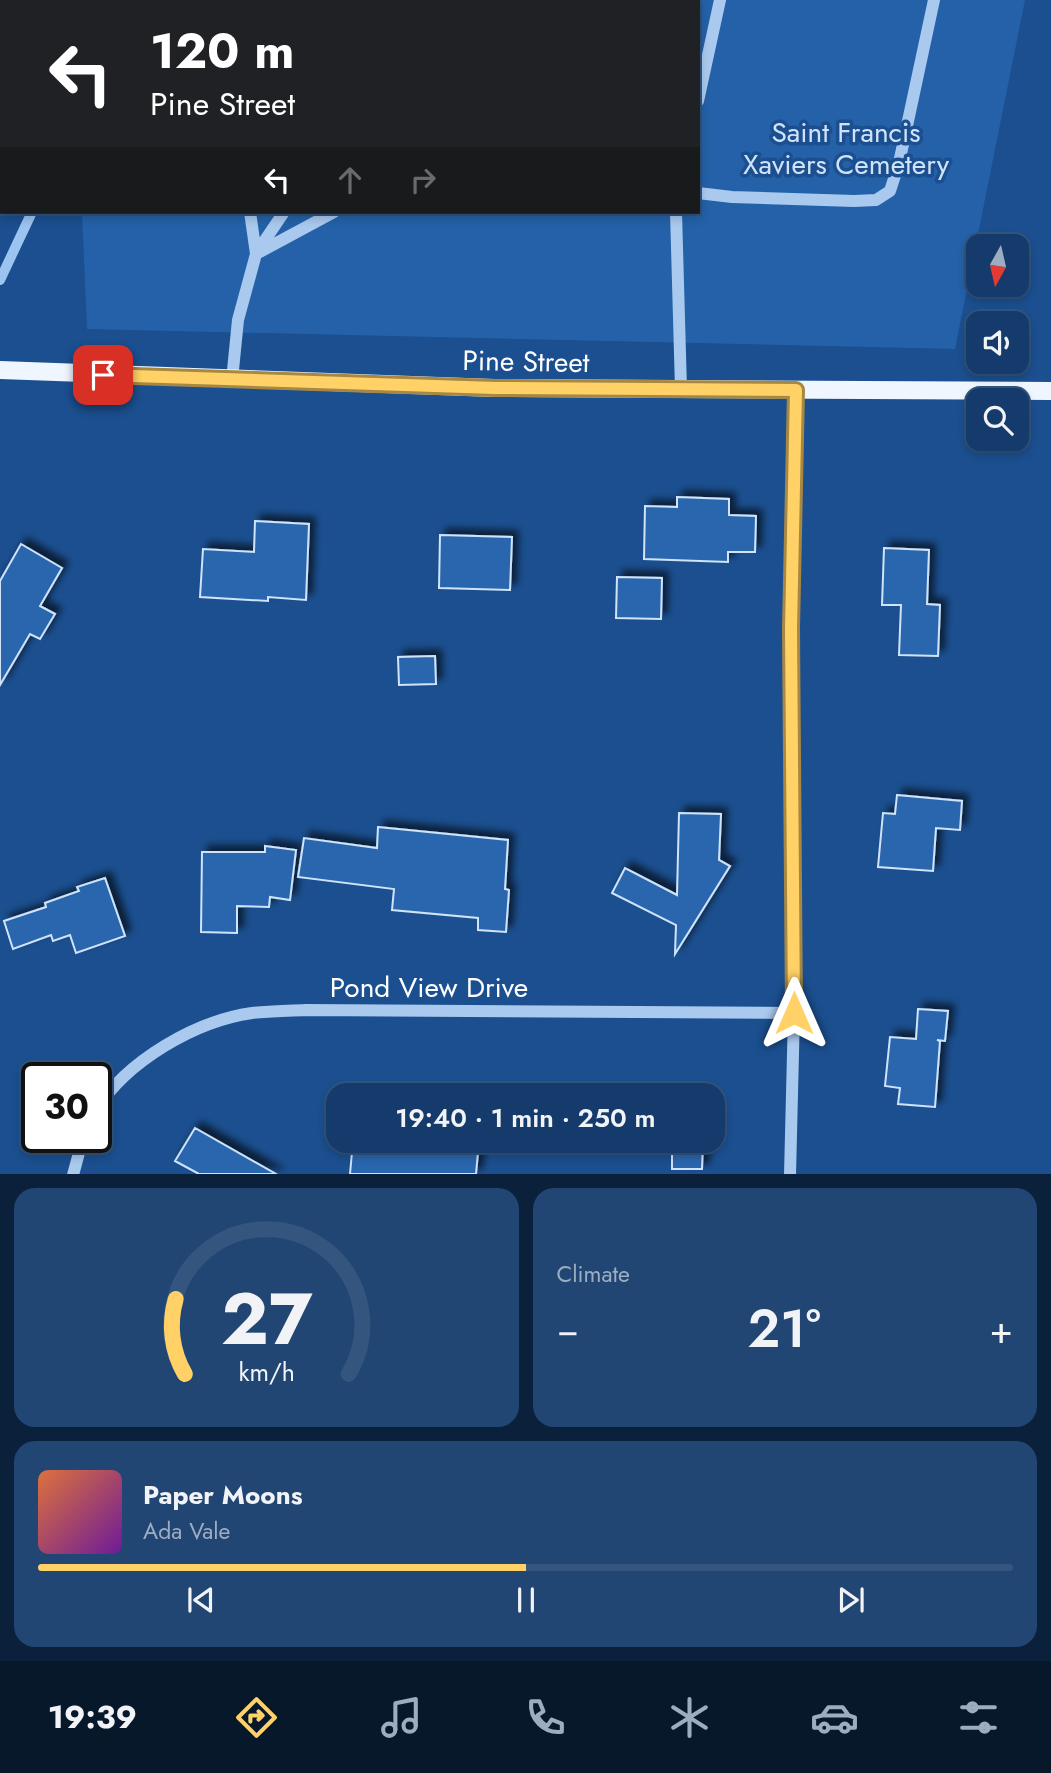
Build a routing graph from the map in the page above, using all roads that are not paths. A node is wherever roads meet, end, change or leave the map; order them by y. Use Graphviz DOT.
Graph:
graph roads {
  1 [pos="720,0"];
  2 [pos="934,0"];
  3 [pos="700,92"];
  4 [pos="700,193"];
  5 [pos="250,214"];
  6 [pos="283,214"];
  7 [pos="330,214"];
  8 [pos="676,214"];
  9 [pos="256,254"];
  10 [pos="0,370"];
  11 [pos="232,380"];
  12 [pos="681,389"];
  13 [pos="796,390"];
  14 [pos="1051,390"];
  15 [pos="794,1013"];
  16 [pos="112,1086"];
  17 [pos="79,1153"];
  18 [pos="73,1174"];
  19 [pos="790,1174"];
  1 -- 3 [label="street"];
  2 -- 4 [label="street"];
  5 -- 9 [label="street"];
  6 -- 9 [label="street"];
  7 -- 9 [label="street"];
  8 -- 12 [label="street"];
  9 -- 11 [label="street"];
  10 -- 11 [label="main road, Pine Street"];
  11 -- 12 [label="main road, Pine Street"];
  12 -- 13 [label="main road, Pine Street"];
  13 -- 14 [label="main road, Pine Street"];
  13 -- 15 [label="street"];
  15 -- 16 [label="street, Pond View Drive"];
  15 -- 19 [label="street"];
  17 -- 18 [label="street"];
}
